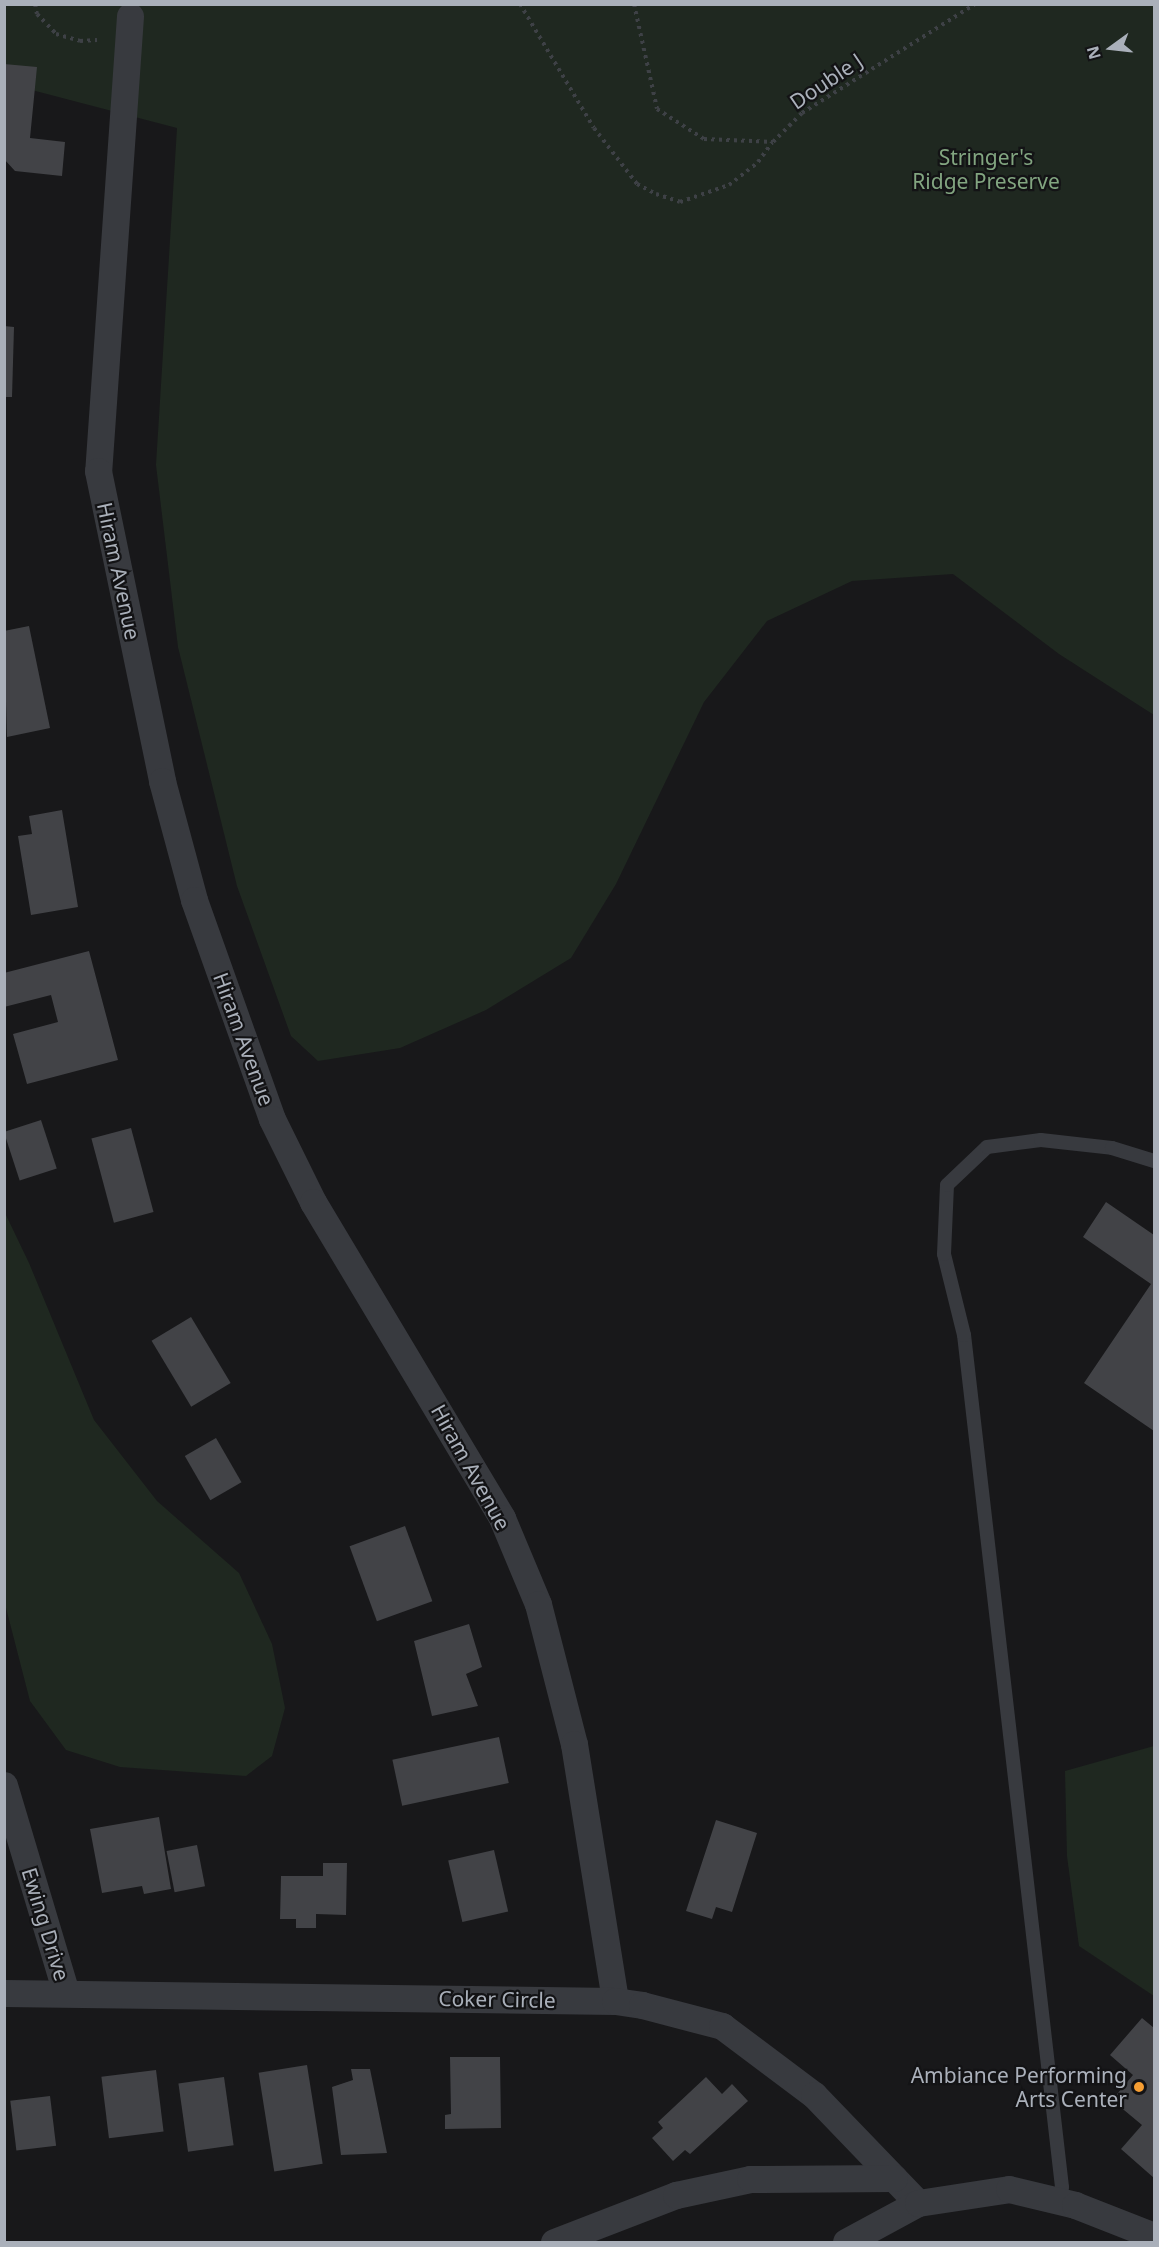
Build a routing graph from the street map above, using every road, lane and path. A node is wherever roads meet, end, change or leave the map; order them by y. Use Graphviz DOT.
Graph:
graph roads {
  1 [pos="35,4"];
  2 [pos="520,4"];
  3 [pos="634,4"];
  4 [pos="975,4"];
  5 [pos="130,16"];
  6 [pos="773,142"];
  7 [pos="1155,1161"];
  8 [pos="4,1785"];
  9 [pos="4,1994"];
  10 [pos="66,1994"];
  11 [pos="615,2001"];
  12 [pos="894,2178"];
  13 [pos="1059,2201"];
  14 [pos="918,2203"];
  15 [pos="1155,2236"];
  16 [pos="554,2242"];
  17 [pos="846,2242"];
  1 -- 5 [label="path"];
  2 -- 6 [label="path, Double J"];
  3 -- 6 [label="path"];
  4 -- 6 [label="path, Double J"];
  5 -- 11 [label="street, Hiram Avenue"];
  7 -- 13 [label="lane"];
  8 -- 10 [label="street, Ewing Drive"];
  9 -- 10 [label="street, Coker Circle"];
  10 -- 11 [label="street, Coker Circle"];
  11 -- 12 [label="street, Coker Circle"];
  12 -- 14 [label="street, Coker Circle"];
  12 -- 16 [label="street"];
  13 -- 14 [label="street"];
  13 -- 15 [label="street"];
  14 -- 17 [label="street"];
}
